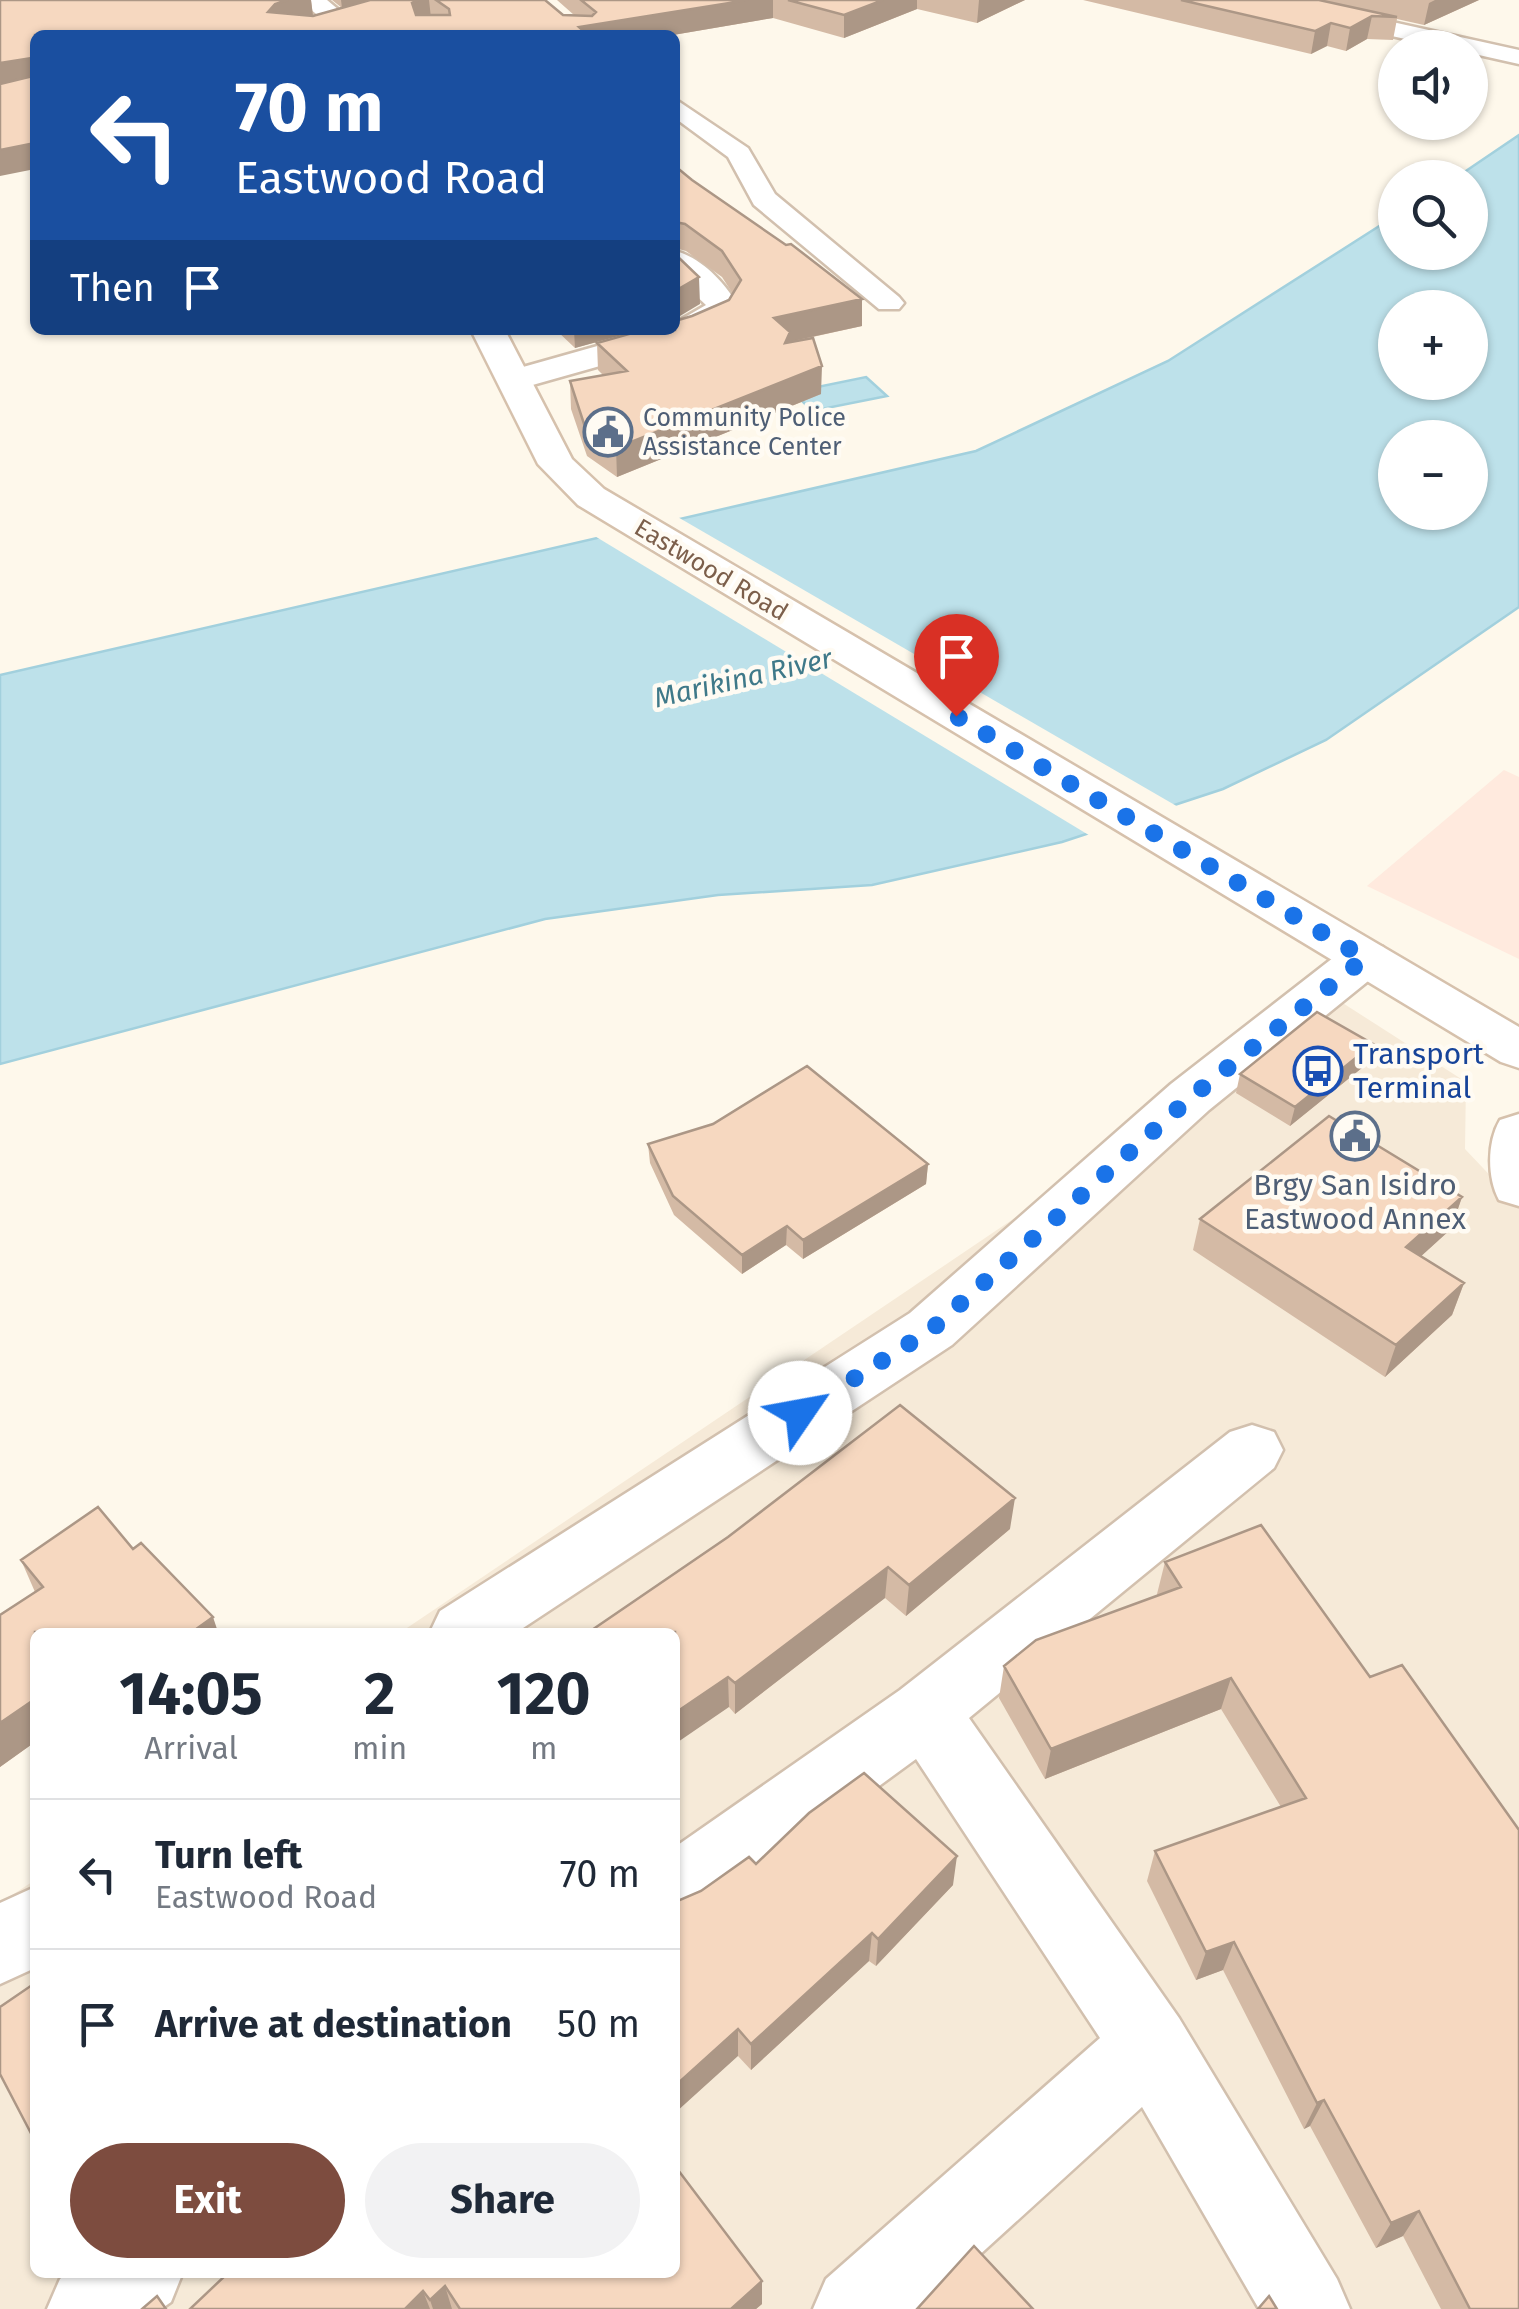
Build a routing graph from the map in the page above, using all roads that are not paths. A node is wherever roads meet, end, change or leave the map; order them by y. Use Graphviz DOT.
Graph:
graph roads {
  1 [pos="311,0"];
  2 [pos="1263,0"];
  3 [pos="305,30"];
  4 [pos="1519,57"];
  5 [pos="680,110"];
  6 [pos="680,264"];
  7 [pos="889,303"];
  8 [pos="680,334"];
  9 [pos="491,335"];
  10 [pos="676,335"];
  11 [pos="517,379"];
  12 [pos="1365,958"];
  13 [pos="1519,1050"];
  14 [pos="1519,1133"];
  15 [pos="1519,1186"];
  16 [pos="1252,1450"];
  17 [pos="470,1628"];
  18 [pos="925,1712"];
  19 [pos="680,1887"];
  20 [pos="30,1927"];
  21 [pos="0,1948"];
  22 [pos="1151,2046"];
  23 [pos="133,2278"];
  24 [pos="90,2309"];
  25 [pos="856,2309"];
  26 [pos="1307,2309"];
  1 -- 3 [label="street"];
  2 -- 4 [label="lane"];
  5 -- 7 [label="lane"];
  6 -- 8 [label="street"];
  9 -- 11 [label="street, Eastwood Road"];
  10 -- 11 [label="street"];
  11 -- 12 [label="street, Eastwood Road"];
  12 -- 13 [label="street, Eastwood Road"];
  12 -- 17 [label="street"];
  14 -- 15 [label="street"];
  16 -- 18 [label="street"];
  18 -- 19 [label="street"];
  18 -- 22 [label="street"];
  20 -- 21 [label="street"];
  22 -- 25 [label="street"];
  22 -- 26 [label="street"];
  23 -- 24 [label="street"];
}
